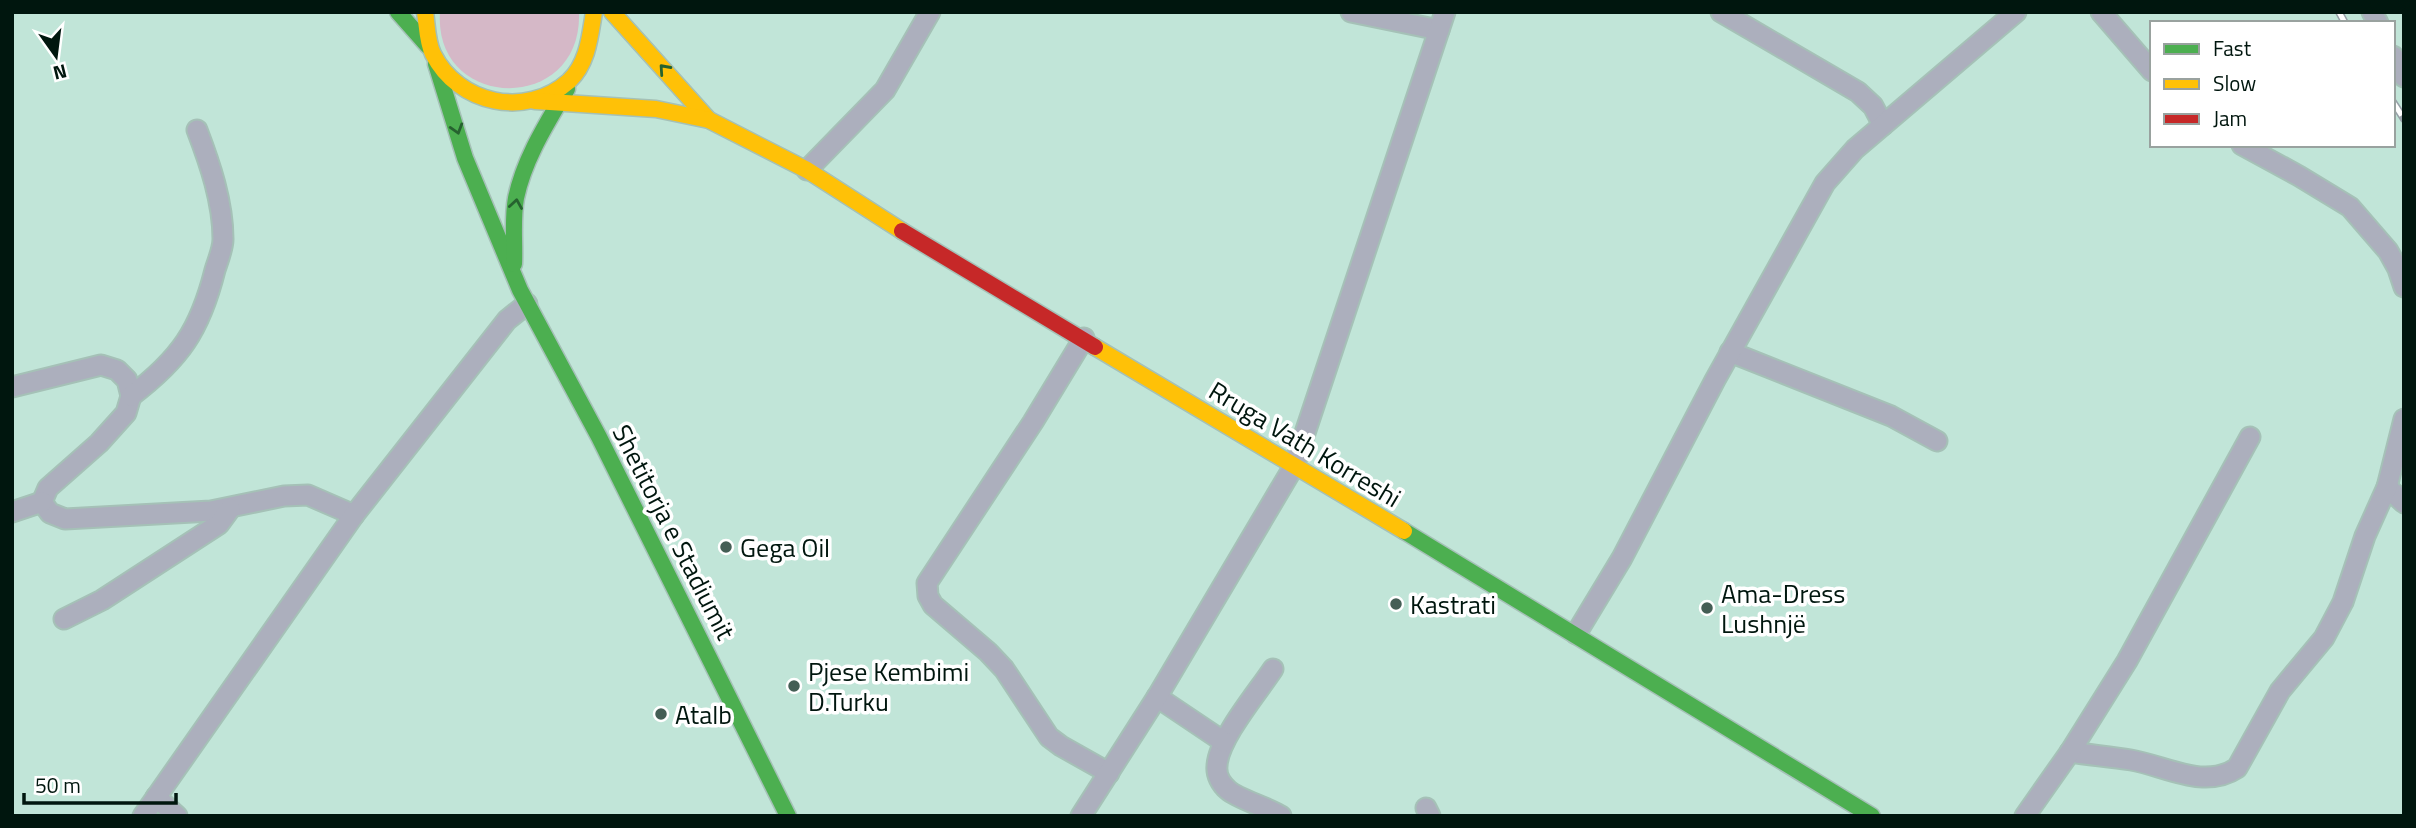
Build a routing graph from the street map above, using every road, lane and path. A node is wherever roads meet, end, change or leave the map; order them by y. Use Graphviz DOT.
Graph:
graph roads {
  1 [pos="398,12"];
  2 [pos="425,12"];
  3 [pos="594,12"];
  4 [pos="612,12"];
  5 [pos="930,12"];
  6 [pos="1351,12"];
  7 [pos="1721,12"];
  8 [pos="2016,12"];
  9 [pos="2101,12"];
  10 [pos="1442,21"];
  11 [pos="428,46"];
  12 [pos="436,64"];
  13 [pos="2150,69"];
  14 [pos="575,74"];
  15 [pos="535,101"];
  16 [pos="559,102"];
  17 [pos="617,106"];
  18 [pos="709,120"];
  19 [pos="1883,125"];
  20 [pos="197,130"];
  21 [pos="2246,147"];
  22 [pos="528,163"];
  23 [pos="807,170"];
  24 [pos="514,272"];
  25 [pos="2402,274"];
  26 [pos="527,304"];
  27 [pos="1084,338"];
  28 [pos="1730,352"];
  29 [pos="12,387"];
  30 [pos="131,396"];
  31 [pos="2404,419"];
  32 [pos="2250,437"];
  33 [pos="1937,441"];
  34 [pos="1294,466"];
  35 [pos="2386,487"];
  36 [pos="42,502"];
  37 [pos="2404,503"];
  38 [pos="230,509"];
  39 [pos="12,512"];
  40 [pos="354,515"];
  41 [pos="64,619"];
  42 [pos="1576,634"];
  43 [pos="1273,669"];
  44 [pos="1157,697"];
  45 [pos="1224,741"];
  46 [pos="2070,752"];
  47 [pos="1109,773"];
  48 [pos="156,797"];
  49 [pos="143,816"];
  50 [pos="177,816"];
  51 [pos="788,816"];
  52 [pos="1082,816"];
  53 [pos="1281,816"];
  54 [pos="1872,816"];
  55 [pos="2025,816"];
  1 -- 11 [label="main road"];
  2 -- 11 [label="main road"];
  3 -- 14 [label="main road, Shetitorja e Stadiumit"];
  18 -- 4 [label="main road, Rruga Vath Korreshi, one-way"];
  5 -- 23 [label="street"];
  6 -- 10 [label="street"];
  7 -- 19 [label="street"];
  8 -- 19 [label="street"];
  9 -- 13 [label="street"];
  10 -- 34 [label="street"];
  11 -- 12 [label="main road, Shetitorja e Stadiumit"];
  12 -- 15 [label="main road, Rruga Vath Korreshi"];
  12 -- 24 [label="main road, Shetitorja e Stadiumit, one-way"];
  14 -- 15 [label="main road"];
  14 -- 16 [label="main road, Shetitorja e Stadiumit"];
  15 -- 16 [label="main road, Rruga Vath Korreshi"];
  16 -- 17 [label="main road, Rruga Vath Korreshi"];
  16 -- 22 [label="main road, Shetitorja e Stadiumit"];
  17 -- 18 [label="main road, Rruga Vath Korreshi"];
  17 -- 22 [label="main road"];
  18 -- 23 [label="main road, Rruga Vath Korreshi"];
  19 -- 28 [label="street"];
  20 -- 30 [label="street"];
  21 -- 25 [label="street"];
  24 -- 22 [label="main road, Shetitorja e Stadiumit, one-way"];
  23 -- 27 [label="main road, Rruga Vath Korreshi"];
  24 -- 26 [label="main road, Shetitorja e Stadiumit"];
  26 -- 40 [label="street"];
  26 -- 51 [label="main road, Shetitorja e Stadiumit"];
  27 -- 34 [label="main road, Rruga Vath Korreshi"];
  27 -- 47 [label="street"];
  28 -- 33 [label="street"];
  28 -- 42 [label="street"];
  29 -- 30 [label="street"];
  30 -- 36 [label="street"];
  31 -- 35 [label="street"];
  32 -- 46 [label="street"];
  34 -- 42 [label="main road, Rruga Vath Korreshi"];
  34 -- 44 [label="street"];
  35 -- 37 [label="street"];
  35 -- 46 [label="street"];
  36 -- 38 [label="street"];
  36 -- 39 [label="street"];
  38 -- 40 [label="street"];
  38 -- 41 [label="street"];
  40 -- 48 [label="street"];
  42 -- 54 [label="main road, Rruga Vath Korreshi"];
  43 -- 45 [label="street"];
  44 -- 45 [label="street"];
  44 -- 47 [label="street"];
  45 -- 53 [label="street"];
  46 -- 55 [label="street"];
  47 -- 52 [label="street"];
  48 -- 49 [label="street"];
  48 -- 50 [label="street"];
}
